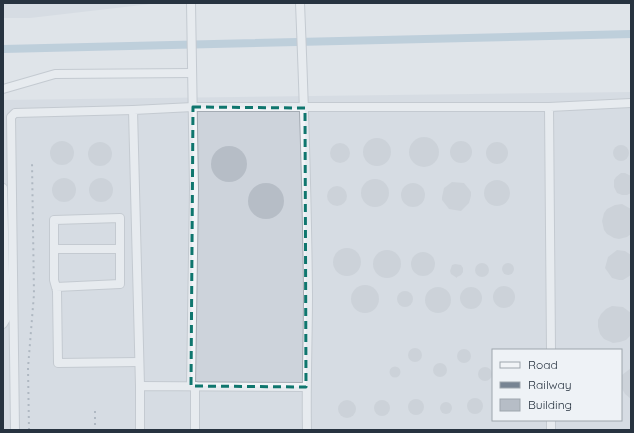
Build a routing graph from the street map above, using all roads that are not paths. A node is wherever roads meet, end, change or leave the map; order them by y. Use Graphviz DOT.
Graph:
graph roads {
  1 [pos="191,3"];
  2 [pos="300,3"];
  3 [pos="192,73"];
  4 [pos="3,89"];
  5 [pos="631,103"];
  6 [pos="193,107"];
  7 [pos="549,107"];
  8 [pos="304,108"];
  9 [pos="134,110"];
  10 [pos="3,188"];
  11 [pos="54,249"];
  12 [pos="120,249"];
  13 [pos="56,287"];
  14 [pos="3,324"];
  15 [pos="551,349"];
  16 [pos="139,362"];
  17 [pos="140,386"];
  18 [pos="193,386"];
  19 [pos="306,387"];
  20 [pos="15,430"];
  21 [pos="140,430"];
  22 [pos="195,430"];
  23 [pos="307,430"];
  1 -- 3 [label="street"];
  2 -- 8 [label="street"];
  3 -- 4 [label="street"];
  3 -- 6 [label="street"];
  5 -- 7 [label="street"];
  6 -- 8 [label="street"];
  6 -- 9 [label="street"];
  6 -- 18 [label="street"];
  7 -- 8 [label="street"];
  7 -- 15 [label="street"];
  8 -- 19 [label="street"];
  9 -- 16 [label="street"];
  9 -- 20 [label="street"];
  10 -- 14 [label="street"];
  11 -- 12 [label="street"];
  11 -- 12 [label="street"];
  11 -- 13 [label="street"];
  12 -- 13 [label="street"];
  13 -- 16 [label="street"];
  16 -- 17 [label="street"];
  17 -- 18 [label="street"];
  17 -- 21 [label="street"];
  18 -- 19 [label="street"];
  18 -- 22 [label="street"];
  19 -- 23 [label="street"];
}
